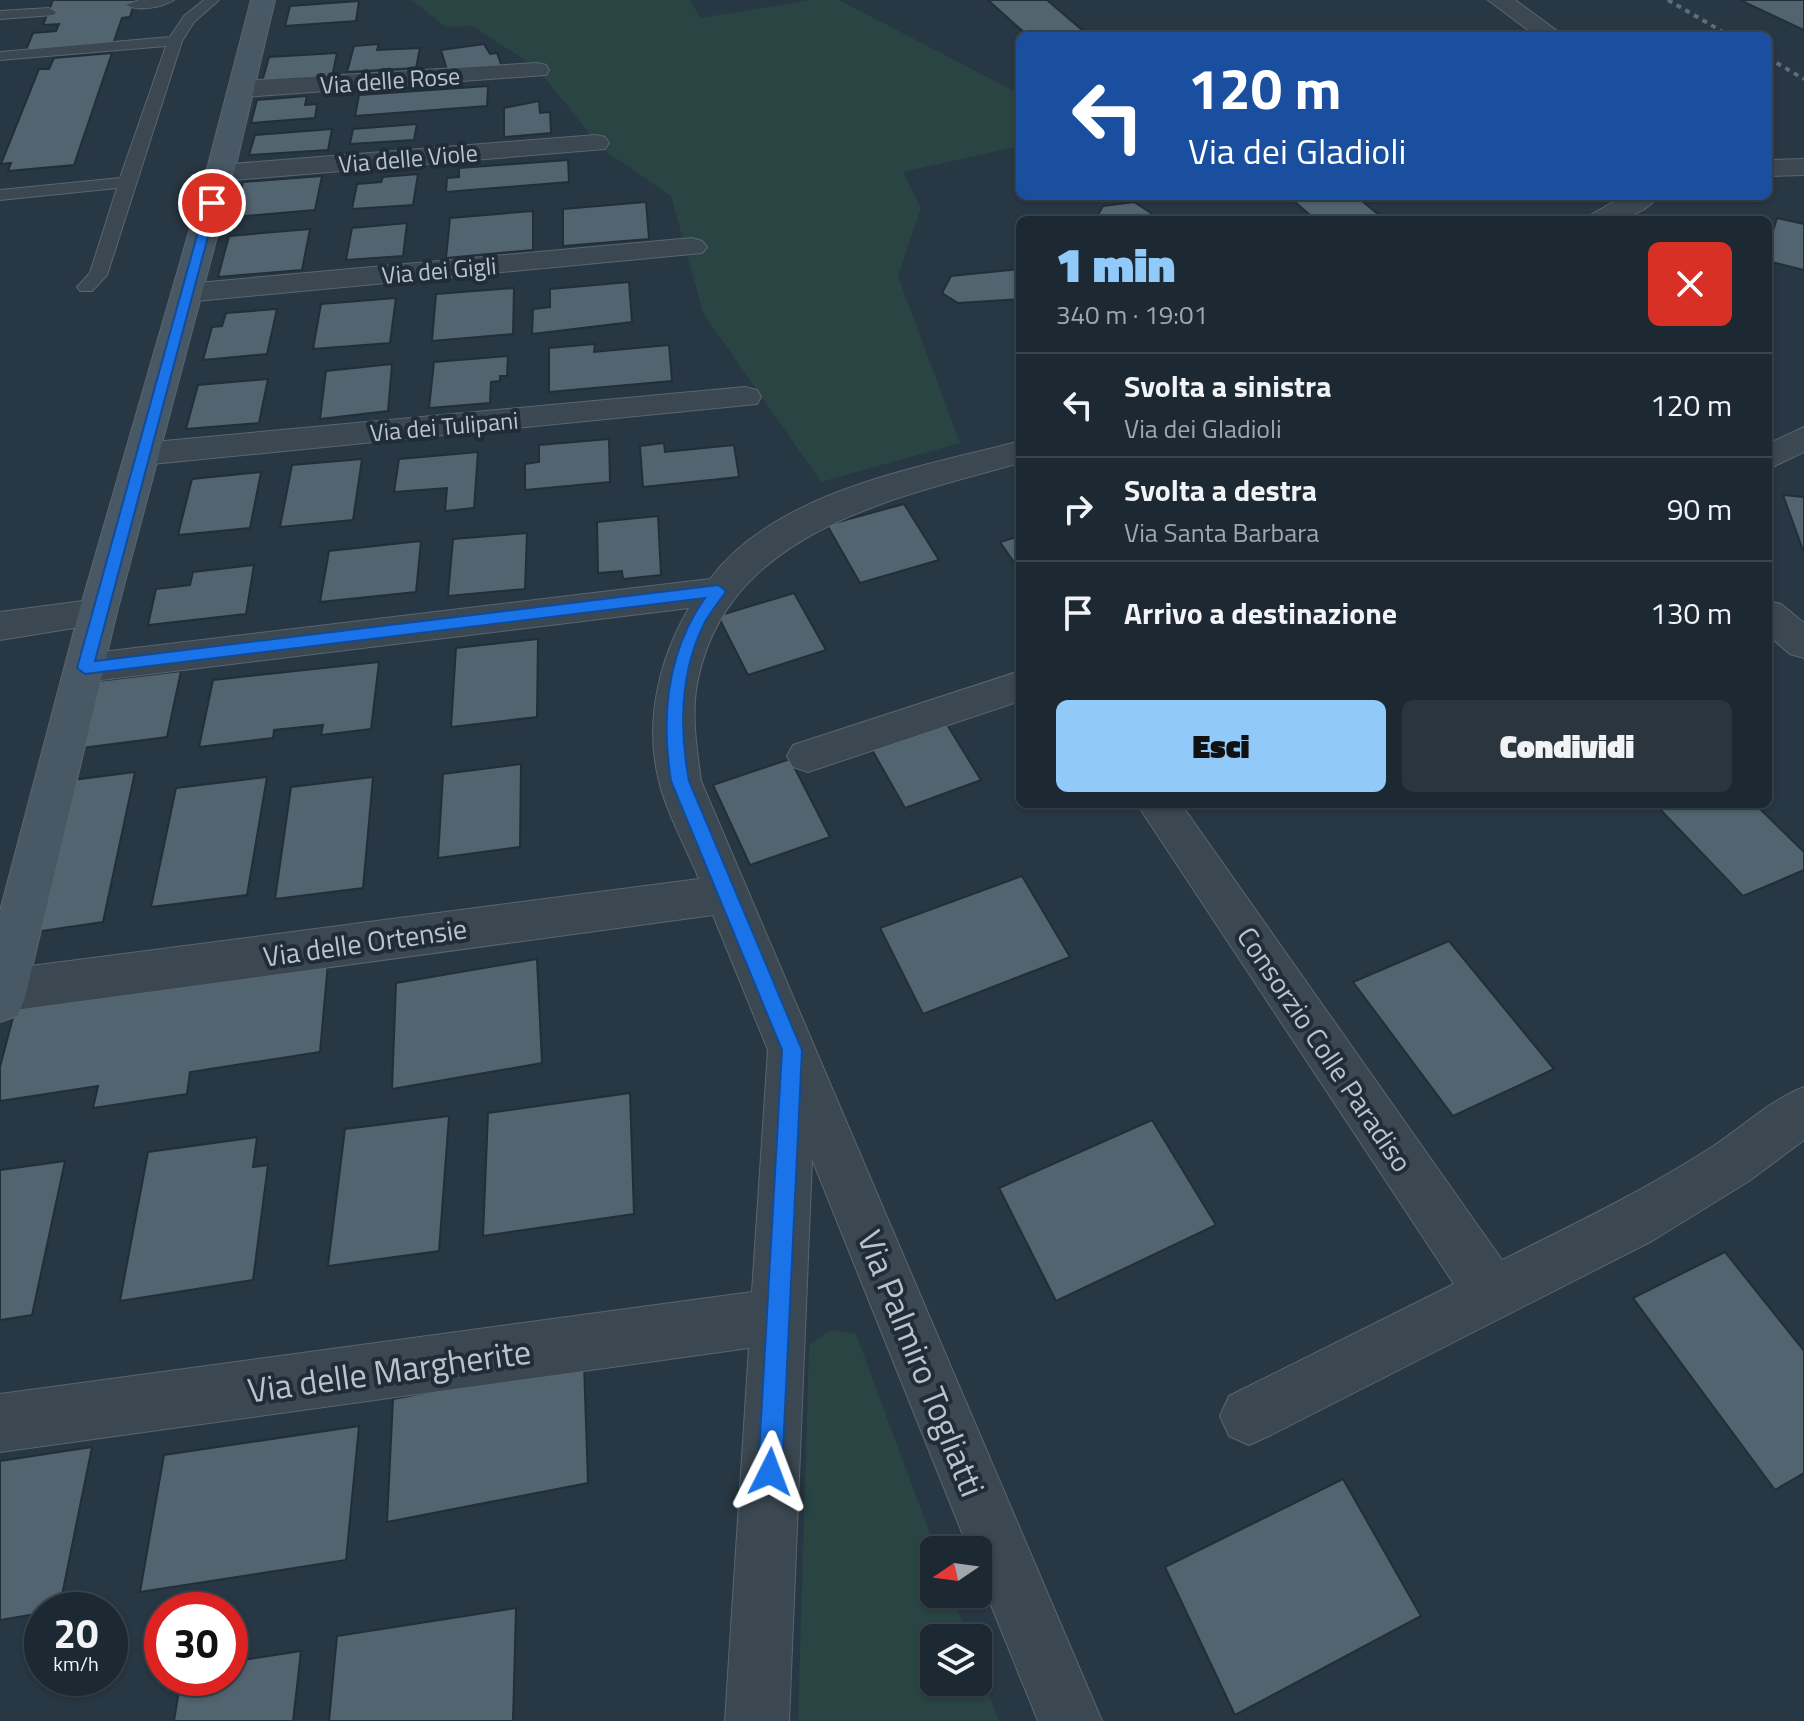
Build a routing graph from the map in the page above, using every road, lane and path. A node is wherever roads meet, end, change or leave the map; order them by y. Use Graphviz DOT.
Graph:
graph roads {
  1 [pos="6,0"];
  2 [pos="167,0"];
  3 [pos="212,0"];
  4 [pos="263,0"];
  5 [pos="1500,0"];
  6 [pos="133,5"];
  7 [pos="49,12"];
  8 [pos="0,14"];
  9 [pos="1546,32"];
  10 [pos="175,41"];
  11 [pos="0,56"];
  12 [pos="537,70"];
  13 [pos="242,89"];
  14 [pos="596,143"];
  15 [pos="1804,167"];
  16 [pos="1772,168"];
  17 [pos="220,173"];
  18 [pos="127,182"];
  19 [pos="0,195"];
  20 [pos="1637,200"];
  21 [pos="1609,216"];
  22 [pos="692,247"];
  23 [pos="86,287"];
  24 [pos="186,293"];
  25 [pos="745,397"];
  26 [pos="1804,438"];
  27 [pos="1016,453"];
  28 [pos="142,454"];
  29 [pos="1772,456"];
  30 [pos="718,591"];
  31 [pos="98,612"];
  32 [pos="1772,617"];
  33 [pos="0,626"];
  34 [pos="1804,644"];
  35 [pos="85,668"];
  36 [pos="1016,687"];
  37 [pos="808,756"];
  38 [pos="1161,808"];
  39 [pos="727,894"];
  40 [pos="1,994"];
  41 [pos="792,1050"];
  42 [pos="1804,1110"];
  43 [pos="1493,1294"];
  44 [pos="778,1316"];
  45 [pos="1249,1416"];
  46 [pos="0,1423"];
  47 [pos="757,1721"];
  48 [pos="1070,1721"];
  1 -- 8 [label="lane"];
  2 -- 6 [label="lane"];
  3 -- 10 [label="lane"];
  4 -- 13 [label="street"];
  5 -- 9 [label="street"];
  7 -- 8 [label="lane"];
  10 -- 11 [label="lane"];
  10 -- 18 [label="lane"];
  12 -- 13 [label="street, Via delle Rose"];
  13 -- 17 [label="street"];
  14 -- 17 [label="street, Via delle Viole"];
  15 -- 16 [label="street"];
  17 -- 24 [label="street"];
  18 -- 19 [label="lane"];
  18 -- 23 [label="lane"];
  20 -- 21 [label="street"];
  22 -- 24 [label="street, Via dei Gigli"];
  24 -- 28 [label="street"];
  25 -- 28 [label="street, Via dei Tulipani"];
  26 -- 29 [label="street"];
  27 -- 30 [label="street, Via Palmiro Togliatti"];
  28 -- 31 [label="street"];
  30 -- 35 [label="street"];
  30 -- 39 [label="street, Via Palmiro Togliatti"];
  31 -- 33 [label="street"];
  31 -- 35 [label="street"];
  32 -- 34 [label="street"];
  35 -- 40 [label="street"];
  36 -- 37 [label="street"];
  38 -- 43 [label="street, Consorzio Colle Paradiso"];
  39 -- 40 [label="street, Via delle Ortensie"];
  39 -- 41 [label="street, Via Palmiro Togliatti"];
  41 -- 44 [label="street"];
  41 -- 48 [label="street, Via Palmiro Togliatti"];
  42 -- 43 [label="street"];
  43 -- 45 [label="street"];
  44 -- 46 [label="street, Via delle Margherite"];
  44 -- 47 [label="street"];
}
